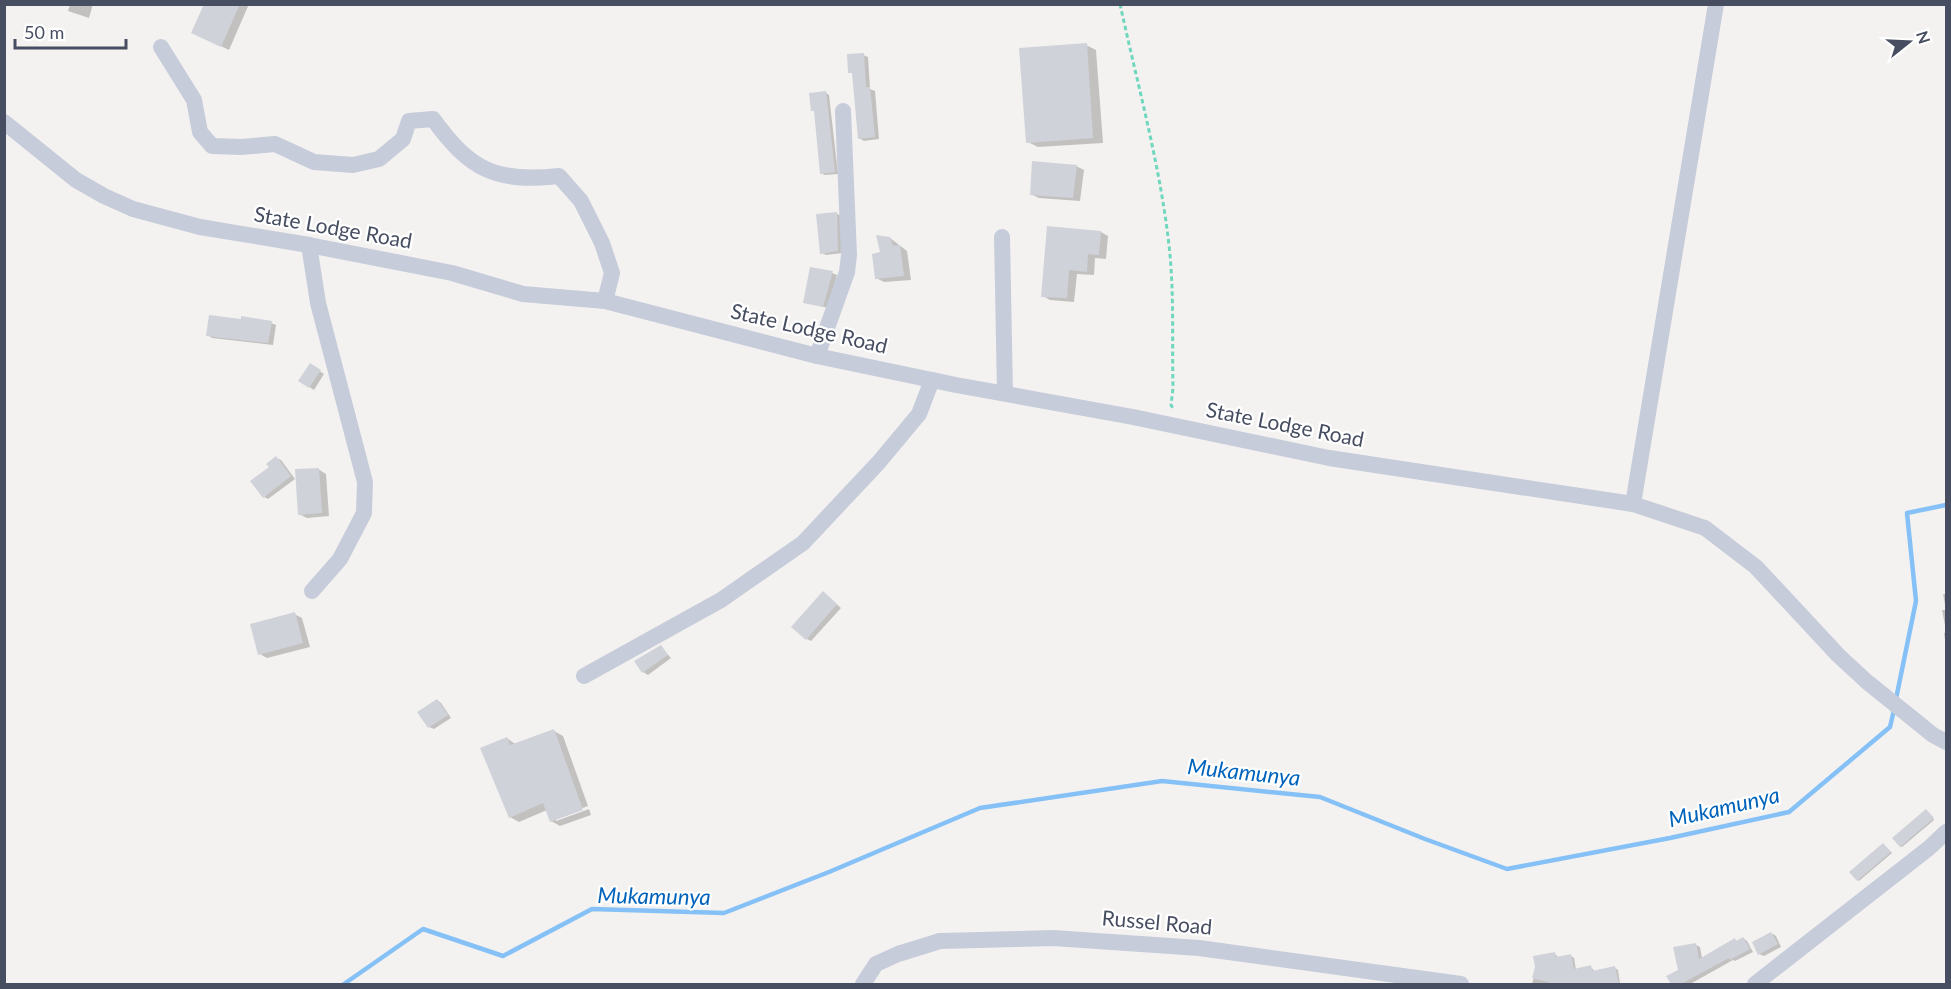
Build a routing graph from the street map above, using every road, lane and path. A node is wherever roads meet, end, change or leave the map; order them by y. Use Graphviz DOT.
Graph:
graph roads {
  1 [pos="1120,4"];
  2 [pos="1716,4"];
  3 [pos="161,46"];
  4 [pos="843,111"];
  5 [pos="4,122"];
  6 [pos="1002,237"];
  7 [pos="309,245"];
  8 [pos="605,301"];
  9 [pos="817,356"];
  10 [pos="932,380"];
  11 [pos="1005,393"];
  12 [pos="1176,412"];
  13 [pos="1633,504"];
  14 [pos="312,591"];
  15 [pos="584,676"];
  16 [pos="1940,739"];
  17 [pos="1947,832"];
  18 [pos="863,984"];
  19 [pos="1461,984"];
  20 [pos="1755,984"];
  1 -- 12 [label="path"];
  2 -- 13 [label="street"];
  3 -- 8 [label="street"];
  4 -- 9 [label="street"];
  5 -- 7 [label="street, State Lodge Road"];
  6 -- 11 [label="street"];
  7 -- 8 [label="street, State Lodge Road"];
  7 -- 14 [label="street"];
  8 -- 9 [label="street, State Lodge Road"];
  9 -- 10 [label="street, State Lodge Road"];
  10 -- 11 [label="street, State Lodge Road"];
  10 -- 15 [label="street"];
  11 -- 13 [label="street, State Lodge Road"];
  13 -- 16 [label="street, State Lodge Road"];
  17 -- 20 [label="street"];
  18 -- 19 [label="street, Russel Road"];
}
